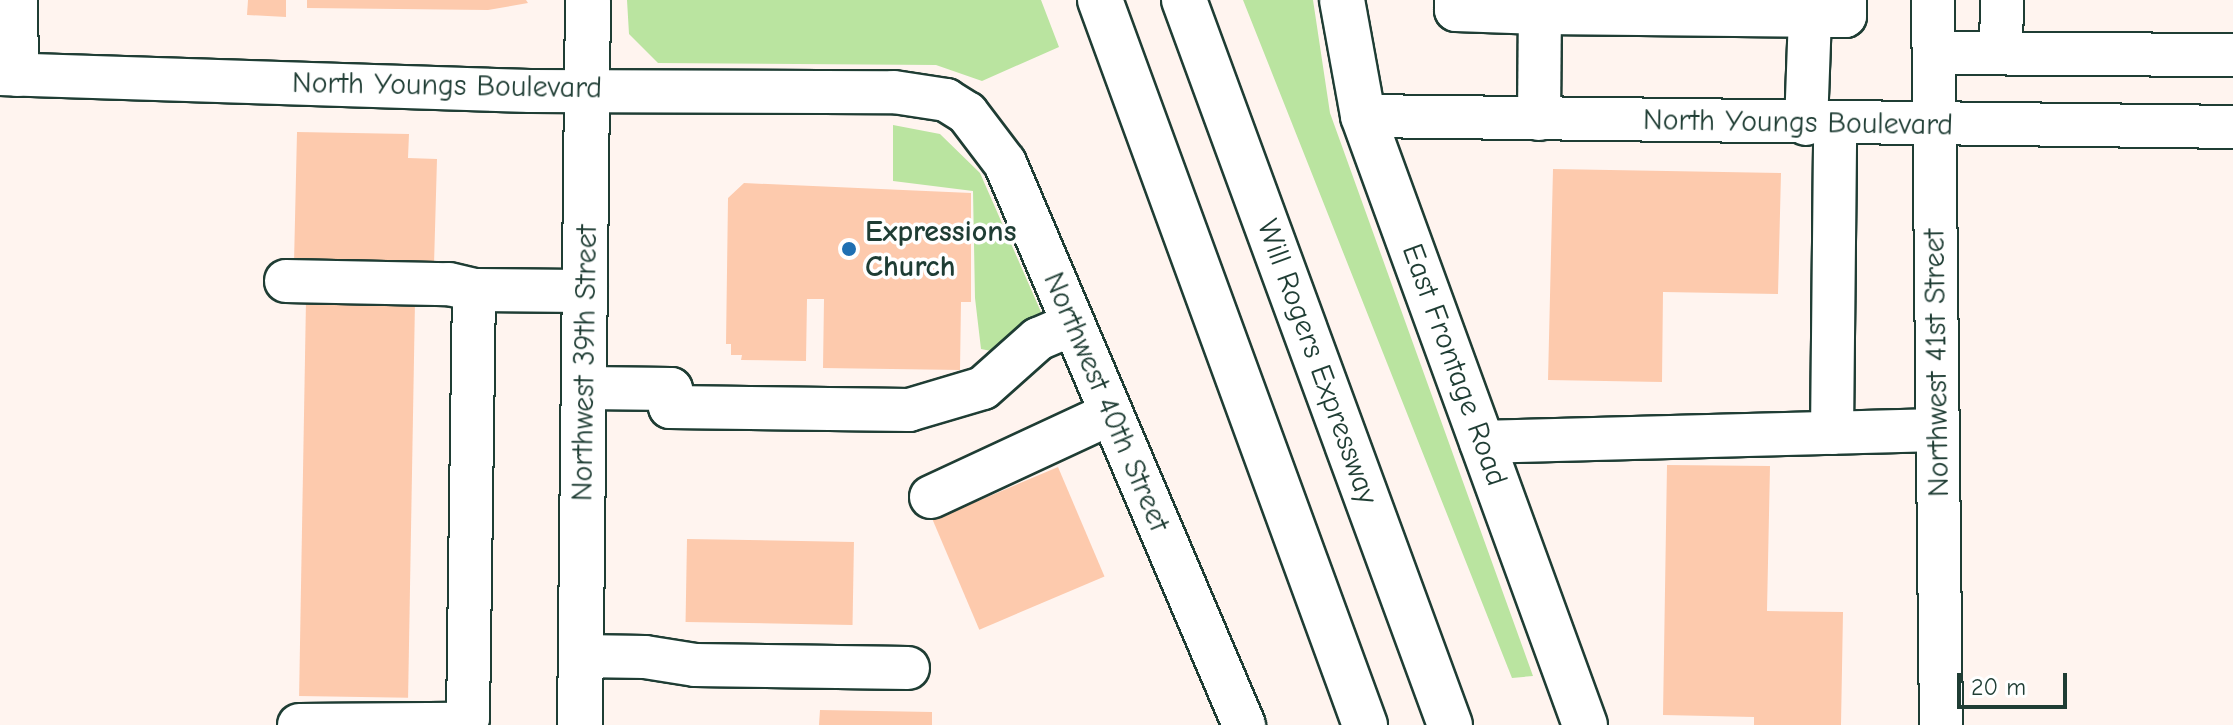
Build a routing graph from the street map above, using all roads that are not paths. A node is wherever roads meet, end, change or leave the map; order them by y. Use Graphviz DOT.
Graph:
graph roads {
  1 [pos="16,0"];
  2 [pos="588,0"];
  3 [pos="1100,0"];
  4 [pos="1184,0"];
  5 [pos="1342,0"];
  6 [pos="1456,0"];
  7 [pos="1933,0"];
  8 [pos="2002,0"];
  9 [pos="1828,8"];
  10 [pos="1566,9"];
  11 [pos="2001,51"];
  12 [pos="1934,53"];
  13 [pos="2233,55"];
  14 [pos="8,74"];
  15 [pos="589,91"];
  16 [pos="894,92"];
  17 [pos="1363,116"];
  18 [pos="1539,119"];
  19 [pos="1821,124"];
  20 [pos="1934,126"];
  21 [pos="2233,127"];
  22 [pos="286,281"];
  23 [pos="474,290"];
  24 [pos="586,291"];
  25 [pos="1073,324"];
  26 [pos="585,388"];
  27 [pos="1110,414"];
  28 [pos="1937,430"];
  29 [pos="1832,433"];
  30 [pos="1481,442"];
  31 [pos="931,497"];
  32 [pos="581,656"];
  33 [pos="908,668"];
  34 [pos="299,725"];
  35 [pos="461,725"];
  36 [pos="580,725"];
  37 [pos="1244,725"];
  38 [pos="1365,725"];
  39 [pos="1450,725"];
  40 [pos="1585,725"];
  41 [pos="1941,725"];
  1 -- 14 [label="street"];
  2 -- 15 [label="main road, Northwest 39th Street"];
  3 -- 38 [label="main road"];
  4 -- 39 [label="main road, Will Rogers Expressway"];
  5 -- 17 [label="main road, East Frontage Road"];
  6 -- 10 [label="street"];
  7 -- 12 [label="street, Northwest 41st Street"];
  8 -- 11 [label="street"];
  9 -- 10 [label="street"];
  9 -- 19 [label="street"];
  10 -- 18 [label="street"];
  11 -- 12 [label="street"];
  11 -- 13 [label="street"];
  12 -- 20 [label="street, Northwest 41st Street"];
  14 -- 15 [label="street, North Youngs Boulevard"];
  15 -- 16 [label="street, North Youngs Boulevard"];
  15 -- 24 [label="main road, Northwest 39th Street"];
  16 -- 25 [label="street, Northwest 40th Street"];
  17 -- 18 [label="street, North Youngs Boulevard"];
  17 -- 30 [label="main road, East Frontage Road"];
  18 -- 19 [label="street, North Youngs Boulevard"];
  19 -- 20 [label="street, North Youngs Boulevard"];
  19 -- 29 [label="street"];
  20 -- 21 [label="street, North Youngs Boulevard"];
  20 -- 28 [label="street, Northwest 41st Street"];
  22 -- 23 [label="street"];
  23 -- 24 [label="street"];
  23 -- 35 [label="street"];
  24 -- 26 [label="main road, Northwest 39th Street"];
  25 -- 26 [label="street"];
  25 -- 27 [label="street, Northwest 40th Street"];
  26 -- 32 [label="main road, Northwest 39th Street"];
  27 -- 31 [label="street"];
  27 -- 37 [label="street, Northwest 40th Street"];
  28 -- 29 [label="street"];
  28 -- 41 [label="street, Northwest 41st Street"];
  29 -- 30 [label="street"];
  30 -- 40 [label="main road, East Frontage Road"];
  32 -- 33 [label="street"];
  32 -- 36 [label="main road, Northwest 39th Street"];
  34 -- 35 [label="street"];
}
